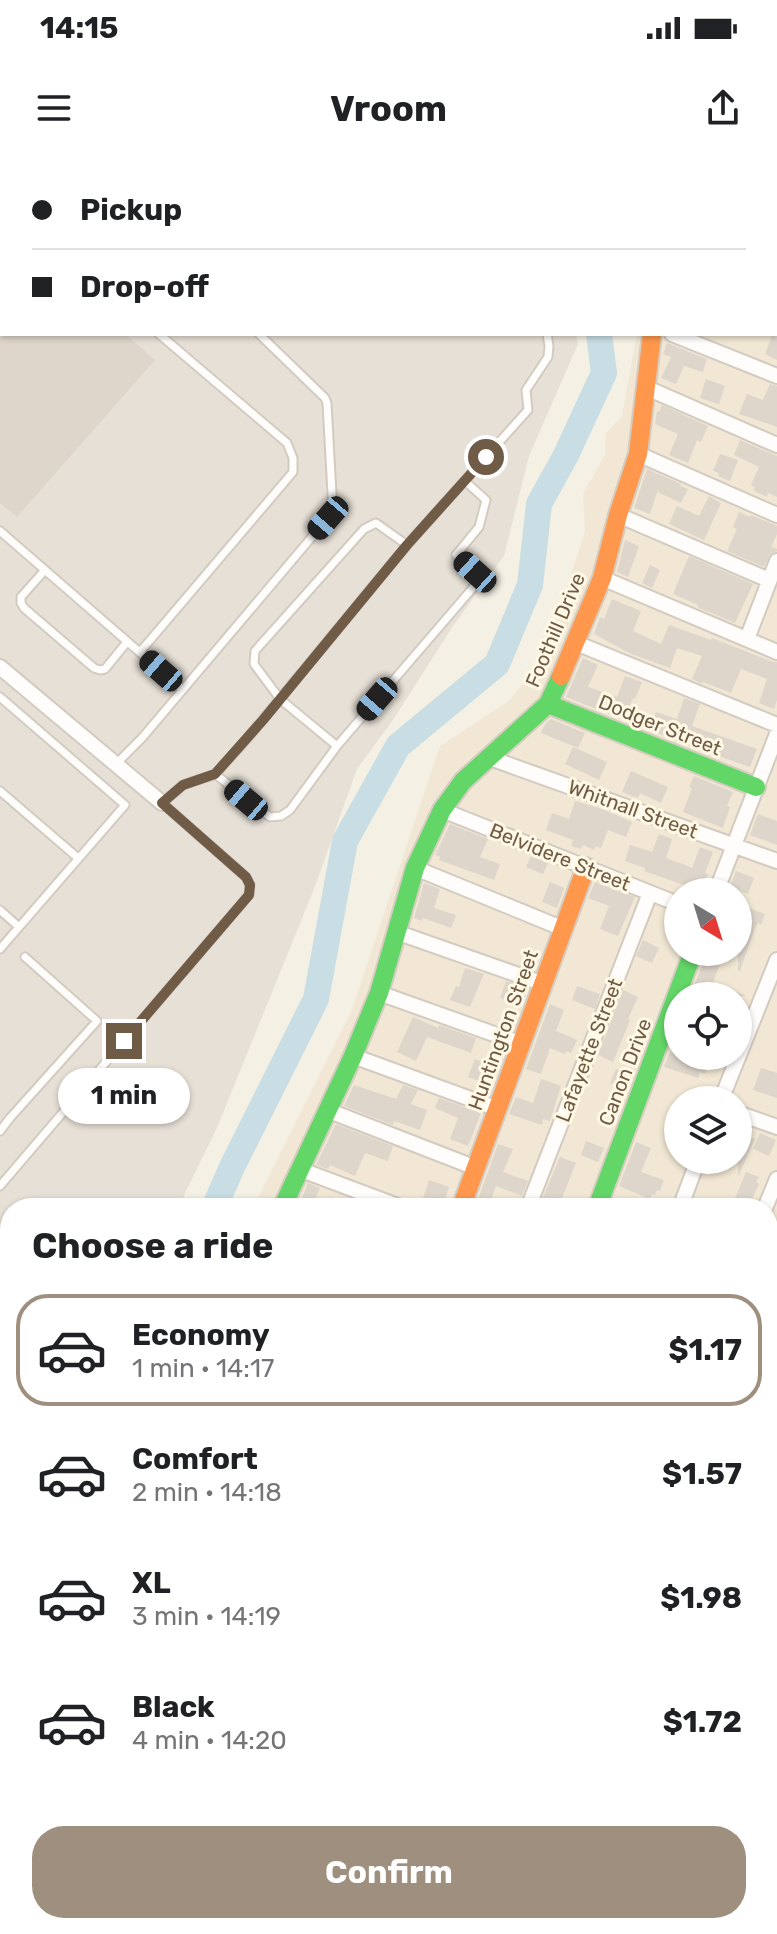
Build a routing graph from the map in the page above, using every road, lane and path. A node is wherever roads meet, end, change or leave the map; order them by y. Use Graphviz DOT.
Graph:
graph roads {
  1 [pos="161,336"];
  2 [pos="261,336"];
  3 [pos="547,336"];
  4 [pos="652,336"];
  5 [pos="677,336"];
  6 [pos="777,376"];
  7 [pos="647,388"];
  8 [pos="777,445"];
  9 [pos="638,454"];
  10 [pos="465,481"];
  11 [pos="618,515"];
  12 [pos="777,515"];
  13 [pos="0,531"];
  14 [pos="407,545"];
  15 [pos="777,561"];
  16 [pos="45,570"];
  17 [pos="602,578"];
  18 [pos="769,580"];
  19 [pos="747,639"];
  20 [pos="127,642"];
  21 [pos="576,643"];
  22 [pos="140,652"];
  23 [pos="777,652"];
  24 [pos="0,667"];
  25 [pos="182,689"];
  26 [pos="0,697"];
  27 [pos="280,699"];
  28 [pos="548,704"];
  29 [pos="777,725"];
  30 [pos="777,734"];
  31 [pos="337,746"];
  32 [pos="490,758"];
  33 [pos="116,764"];
  34 [pos="215,774"];
  35 [pos="756,787"];
  36 [pos="0,791"];
  37 [pos="162,803"];
  38 [pos="442,810"];
  39 [pos="734,845"];
  40 [pos="78,858"];
  41 [pos="777,861"];
  42 [pos="586,867"];
  43 [pos="415,868"];
  44 [pos="721,878"];
  45 [pos="650,893"];
  46 [pos="664,898"];
  47 [pos="0,910"];
  48 [pos="19,927"];
  49 [pos="564,929"];
  50 [pos="396,932"];
  51 [pos="0,949"];
  52 [pos="25,957"];
  53 [pos="777,960"];
  54 [pos="688,966"];
  55 [pos="544,984"];
  56 [pos="379,993"];
  57 [pos="522,1044"];
  58 [pos="353,1056"];
  59 [pos="727,1086"];
  60 [pos="498,1109"];
  61 [pos="327,1110"];
  62 [pos="752,1118"];
  63 [pos="777,1127"];
  64 [pos="0,1131"];
  65 [pos="476,1168"];
  66 [pos="299,1169"];
  67 [pos="693,1174"];
  68 [pos="0,1186"];
  69 [pos="286,1198"];
  70 [pos="376,1198"];
  71 [pos="465,1198"];
  72 [pos="532,1198"];
  73 [pos="601,1198"];
  74 [pos="684,1198"];
  1 -- 22 [label="lane"];
  2 -- 25 [label="lane"];
  3 -- 10 [label="lane"];
  4 -- 7 [label="street, Foothill Drive"];
  5 -- 6 [label="street"];
  7 -- 8 [label="street"];
  7 -- 9 [label="street, Foothill Drive"];
  9 -- 11 [label="street, Foothill Drive"];
  9 -- 12 [label="street"];
  10 -- 14 [label="lane"];
  10 -- 31 [label="lane"];
  11 -- 17 [label="street, Foothill Drive"];
  11 -- 18 [label="street"];
  13 -- 16 [label="lane"];
  14 -- 27 [label="lane"];
  14 -- 27 [label="lane"];
  15 -- 18 [label="street"];
  16 -- 20 [label="lane"];
  16 -- 20 [label="lane"];
  17 -- 19 [label="street"];
  17 -- 21 [label="street, Foothill Drive"];
  18 -- 19 [label="street"];
  19 -- 23 [label="street"];
  20 -- 22 [label="lane"];
  21 -- 28 [label="street, Foothill Drive"];
  21 -- 29 [label="street"];
  22 -- 25 [label="lane"];
  24 -- 33 [label="street"];
  25 -- 33 [label="lane"];
  26 -- 40 [label="lane"];
  27 -- 31 [label="lane"];
  27 -- 34 [label="lane"];
  28 -- 32 [label="street, Foothill Drive"];
  28 -- 35 [label="street, Dodger Street"];
  30 -- 35 [label="street"];
  31 -- 34 [label="lane"];
  32 -- 38 [label="street, Foothill Drive"];
  32 -- 39 [label="street, Whitnall Street"];
  33 -- 37 [label="street"];
  34 -- 37 [label="lane"];
  35 -- 39 [label="street"];
  36 -- 40 [label="lane"];
  37 -- 68 [label="lane"];
  38 -- 42 [label="street, Belvidere Street"];
  38 -- 43 [label="street, Foothill Drive"];
  39 -- 41 [label="street, Whitnall Street"];
  39 -- 44 [label="street"];
  40 -- 48 [label="lane"];
  42 -- 45 [label="street, Belvidere Street"];
  42 -- 49 [label="street, Huntington Street"];
  43 -- 49 [label="street"];
  43 -- 50 [label="street, Foothill Drive"];
  45 -- 46 [label="street, Belvidere Street"];
  45 -- 72 [label="street, Lafayette Street"];
  47 -- 48 [label="lane"];
  48 -- 51 [label="lane"];
  49 -- 55 [label="street, Huntington Street"];
  50 -- 55 [label="street"];
  50 -- 56 [label="street, Foothill Drive"];
  52 -- 64 [label="lane"];
  53 -- 59 [label="street"];
  54 -- 73 [label="street, Canon Drive"];
  55 -- 57 [label="street, Huntington Street"];
  56 -- 57 [label="street"];
  56 -- 58 [label="street, Foothill Drive"];
  57 -- 60 [label="street, Huntington Street"];
  58 -- 60 [label="street"];
  58 -- 61 [label="street, Foothill Drive"];
  60 -- 65 [label="street, Huntington Street"];
  61 -- 65 [label="street"];
  61 -- 66 [label="street, Foothill Drive"];
  62 -- 63 [label="street"];
  65 -- 71 [label="street, Huntington Street"];
  66 -- 69 [label="street, Foothill Drive"];
  66 -- 70 [label="street"];
  67 -- 74 [label="street"];
}
